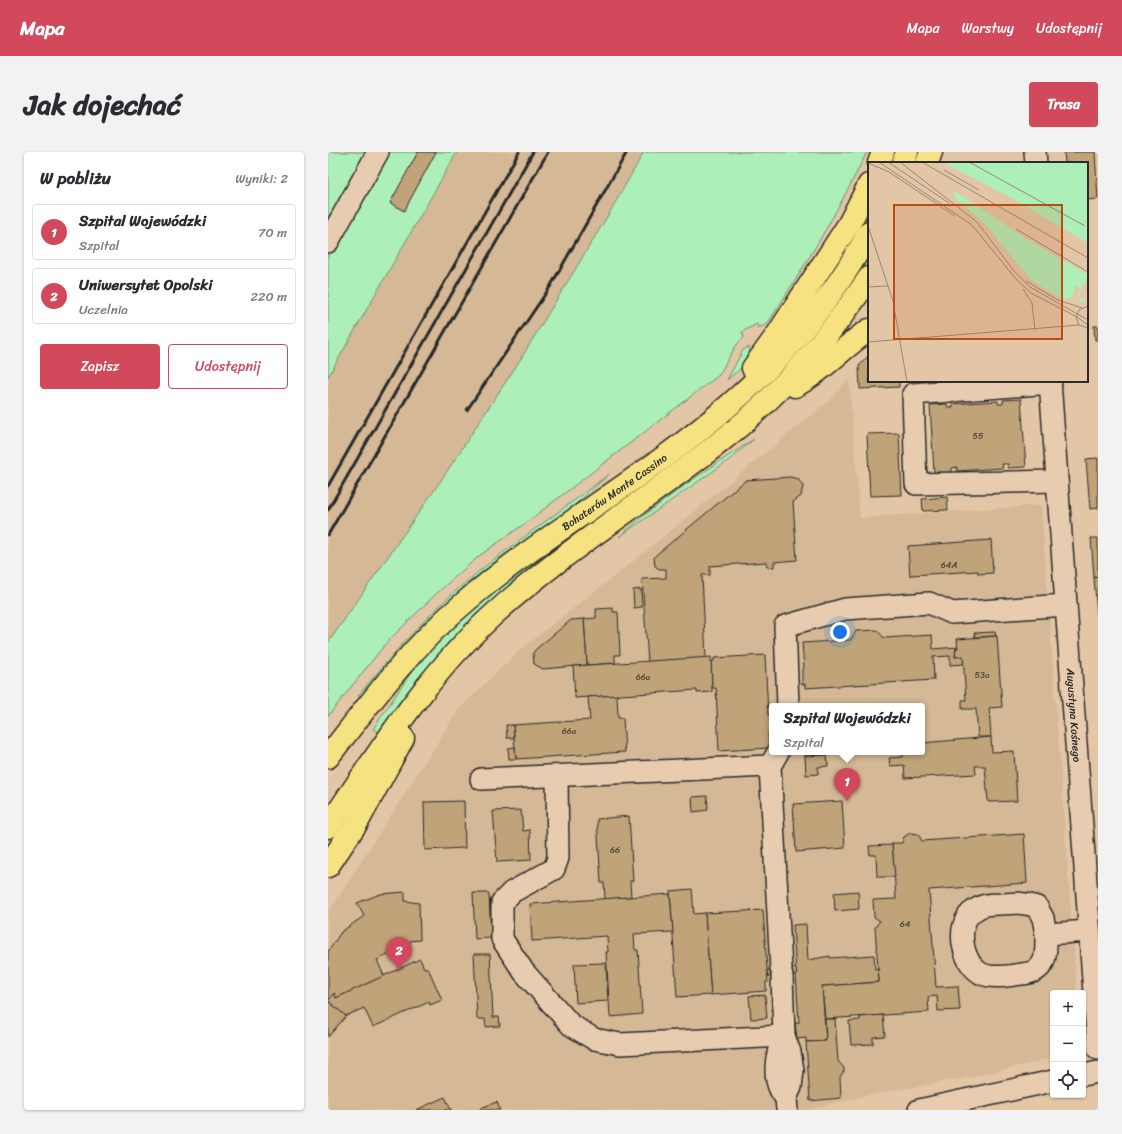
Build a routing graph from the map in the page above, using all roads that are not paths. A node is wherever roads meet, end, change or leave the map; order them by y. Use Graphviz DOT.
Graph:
graph roads {
  1 [pos="378,152"];
  2 [pos="883,152"];
  3 [pos="907,152"];
  4 [pos="931,152"];
  5 [pos="1035,152"];
  6 [pos="879,162"];
  7 [pos="902,162"];
  8 [pos="927,162"];
  9 [pos="1036,162"];
  10 [pos="868,187"];
  11 [pos="868,235"];
  12 [pos="328,242"];
  13 [pos="868,279"];
  14 [pos="868,331"];
  15 [pos="1050,382"];
  16 [pos="774,396"];
  17 [pos="727,408"];
  18 [pos="1057,480"];
  19 [pos="1066,605"];
  20 [pos="434,677"];
  21 [pos="788,703"];
  22 [pos="344,736"];
  23 [pos="328,758"];
  24 [pos="774,759"];
  25 [pos="328,775"];
  26 [pos="557,776"];
  27 [pos="481,779"];
  28 [pos="328,827"];
  29 [pos="328,866"];
  30 [pos="1090,931"];
  31 [pos="1046,934"];
  32 [pos="784,1036"];
  33 [pos="1098,1049"];
  34 [pos="1098,1072"];
  35 [pos="1086,1074"];
  36 [pos="1050,1082"];
  37 [pos="787,1104"];
  38 [pos="919,1110"];
  1 -- 12 [label="street"];
  2 -- 6 [label="main road"];
  3 -- 7 [label="main road"];
  4 -- 8 [label="main road"];
  5 -- 9 [label="street"];
  10 -- 17 [label="main road"];
  11 -- 17 [label="main road, Bohaterów Monte Cassino"];
  13 -- 16 [label="main road, Bohaterów Monte Cassino"];
  14 -- 16 [label="main road"];
  15 -- 18 [label="street, Augustyna Kośnego"];
  15 -- 18 [label="street"];
  16 -- 20 [label="main road, Bohaterów Monte Cassino"];
  17 -- 22 [label="main road, Bohaterów Monte Cassino"];
  18 -- 19 [label="street, Augustyna Kośnego"];
  19 -- 21 [label="street"];
  19 -- 30 [label="street, Augustyna Kośnego"];
  20 -- 28 [label="main road"];
  20 -- 29 [label="main road"];
  22 -- 23 [label="main road"];
  22 -- 25 [label="main road"];
  24 -- 26 [label="street"];
  24 -- 32 [label="street"];
  26 -- 27 [label="street"];
  26 -- 32 [label="street"];
  30 -- 31 [label="street"];
  30 -- 33 [label="street, Augustyna Kośnego"];
  32 -- 37 [label="street"];
  34 -- 35 [label="street"];
  36 -- 38 [label="street"];
}
